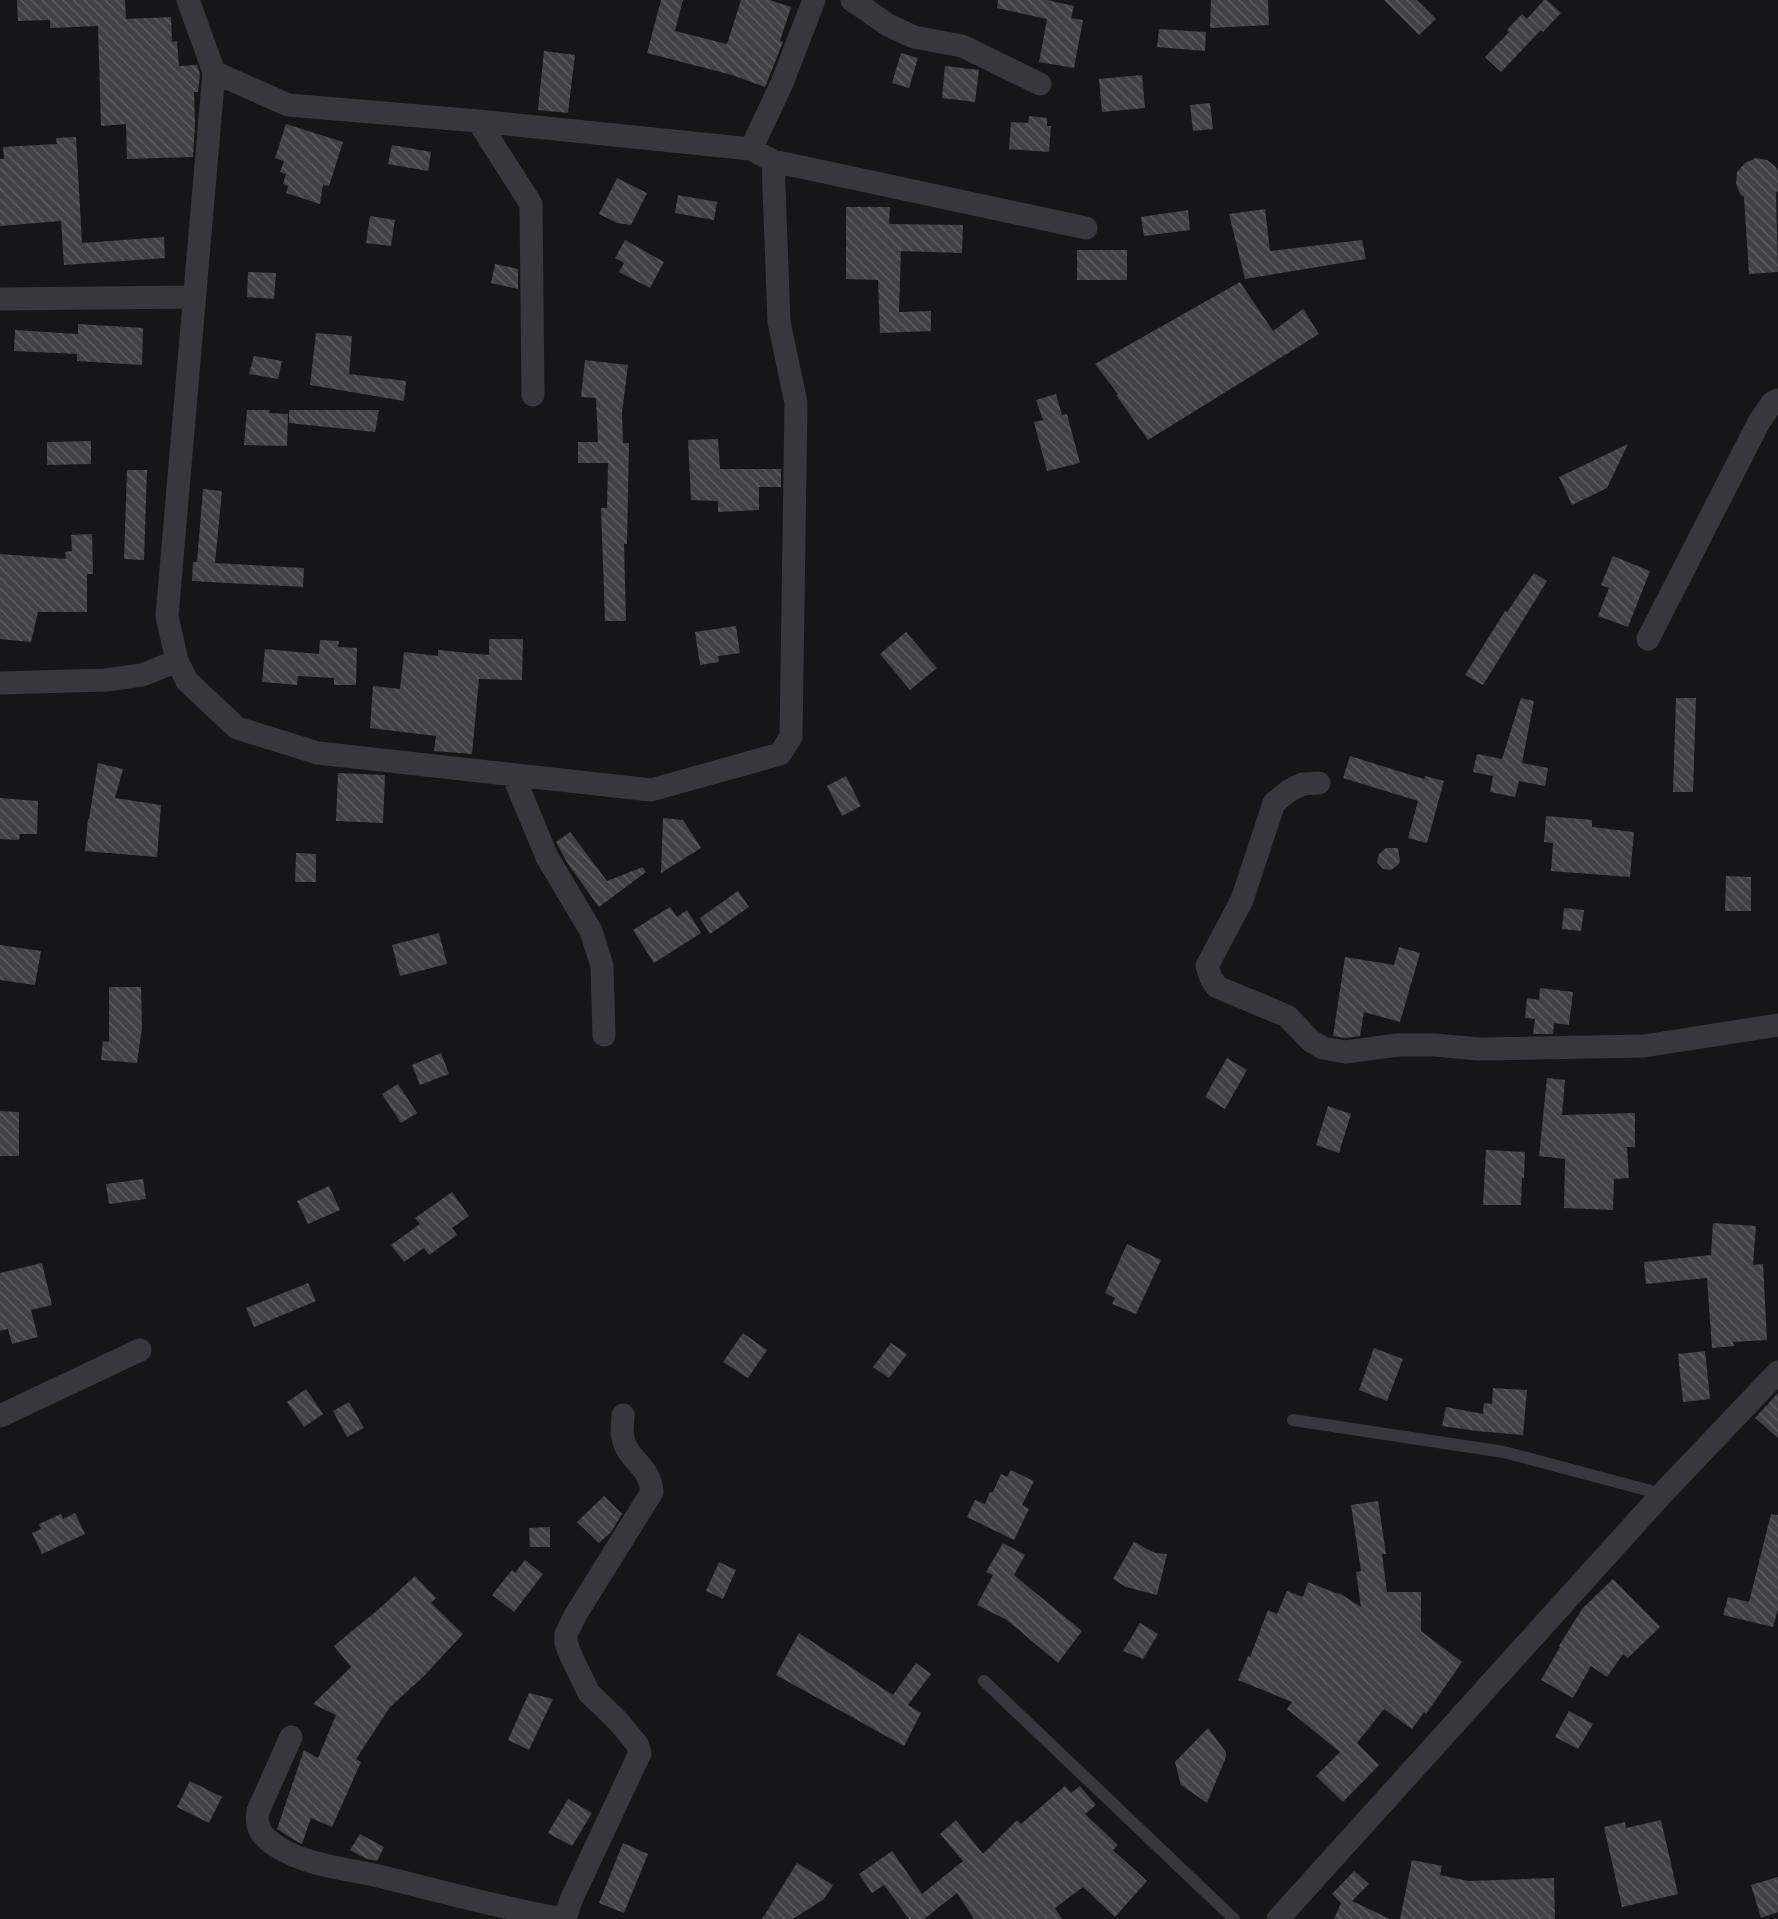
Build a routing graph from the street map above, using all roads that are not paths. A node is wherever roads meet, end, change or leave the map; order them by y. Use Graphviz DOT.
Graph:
graph roads {
  1 [pos="188,0"];
  2 [pos="814,0"];
  3 [pos="852,0"];
  4 [pos="214,72"];
  5 [pos="1040,83"];
  6 [pos="478,121"];
  7 [pos="751,149"];
  8 [pos="773,161"];
  9 [pos="1086,228"];
  10 [pos="194,296"];
  11 [pos="0,299"];
  12 [pos="533,395"];
  13 [pos="1778,400"];
  14 [pos="1648,639"];
  15 [pos="177,661"];
  16 [pos="0,683"];
  17 [pos="513,775"];
  18 [pos="1319,783"];
  19 [pos="1778,1025"];
  20 [pos="604,1035"];
  21 [pos="141,1350"];
  22 [pos="1778,1372"];
  23 [pos="623,1415"];
  24 [pos="0,1416"];
  25 [pos="1293,1420"];
  26 [pos="1662,1494"];
  27 [pos="984,1681"];
  28 [pos="291,1737"];
  29 [pos="564,1919"];
  30 [pos="1234,1919"];
  31 [pos="1278,1919"];
  1 -- 4 [label="street"];
  2 -- 7 [label="street"];
  3 -- 5 [label="street"];
  4 -- 6 [label="street"];
  4 -- 10 [label="street"];
  6 -- 7 [label="street"];
  6 -- 12 [label="street"];
  7 -- 8 [label="street"];
  8 -- 9 [label="street"];
  8 -- 17 [label="street"];
  10 -- 11 [label="street"];
  10 -- 15 [label="street"];
  13 -- 14 [label="street"];
  15 -- 16 [label="street"];
  15 -- 17 [label="street"];
  17 -- 20 [label="street"];
  18 -- 19 [label="street"];
  21 -- 24 [label="street"];
  22 -- 26 [label="street"];
  23 -- 29 [label="street"];
  25 -- 26 [label="lane"];
  26 -- 31 [label="street"];
  27 -- 30 [label="lane"];
  28 -- 29 [label="street"];
}
